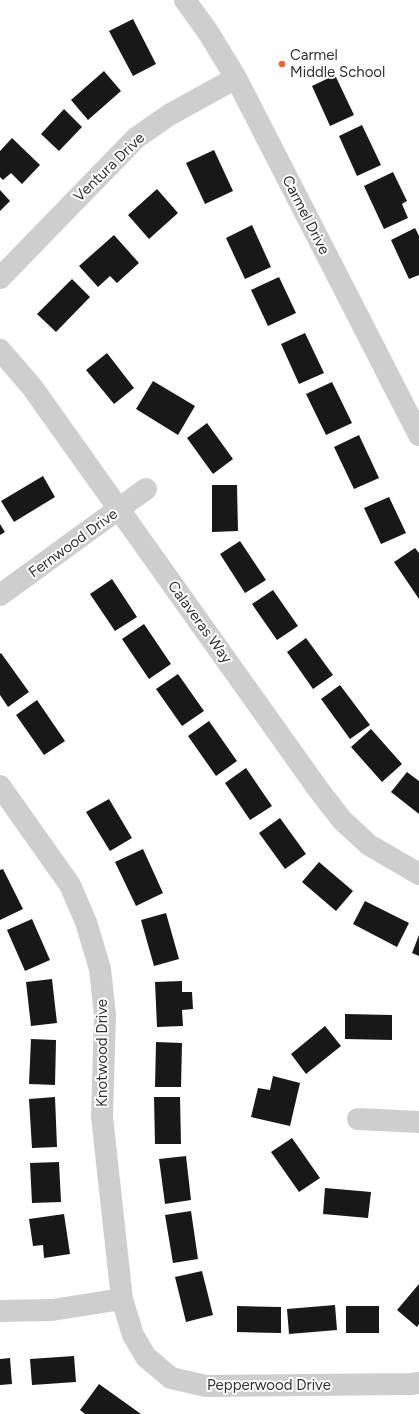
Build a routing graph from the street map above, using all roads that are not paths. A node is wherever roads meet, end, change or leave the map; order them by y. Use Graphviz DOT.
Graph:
graph roads {
  1 [pos="185,0"];
  2 [pos="236,78"];
  3 [pos="0,278"];
  4 [pos="0,350"];
  5 [pos="419,435"];
  6 [pos="146,489"];
  7 [pos="119,510"];
  8 [pos="0,595"];
  9 [pos="0,786"];
  10 [pos="419,874"];
  11 [pos="358,1120"];
  12 [pos="419,1122"];
  13 [pos="122,1299"];
  14 [pos="0,1311"];
  15 [pos="419,1383"];
  1 -- 2 [label="street, Carmel Drive"];
  2 -- 3 [label="street, Ventura Drive"];
  2 -- 5 [label="street, Carmel Drive"];
  4 -- 7 [label="street, Calaveras Way"];
  6 -- 7 [label="street, Fernwood Drive"];
  7 -- 8 [label="street, Fernwood Drive"];
  7 -- 10 [label="street, Calaveras Way"];
  9 -- 13 [label="street, Knotwood Drive"];
  11 -- 12 [label="street"];
  13 -- 14 [label="street"];
  13 -- 15 [label="street, Pepperwood Drive"];
}
